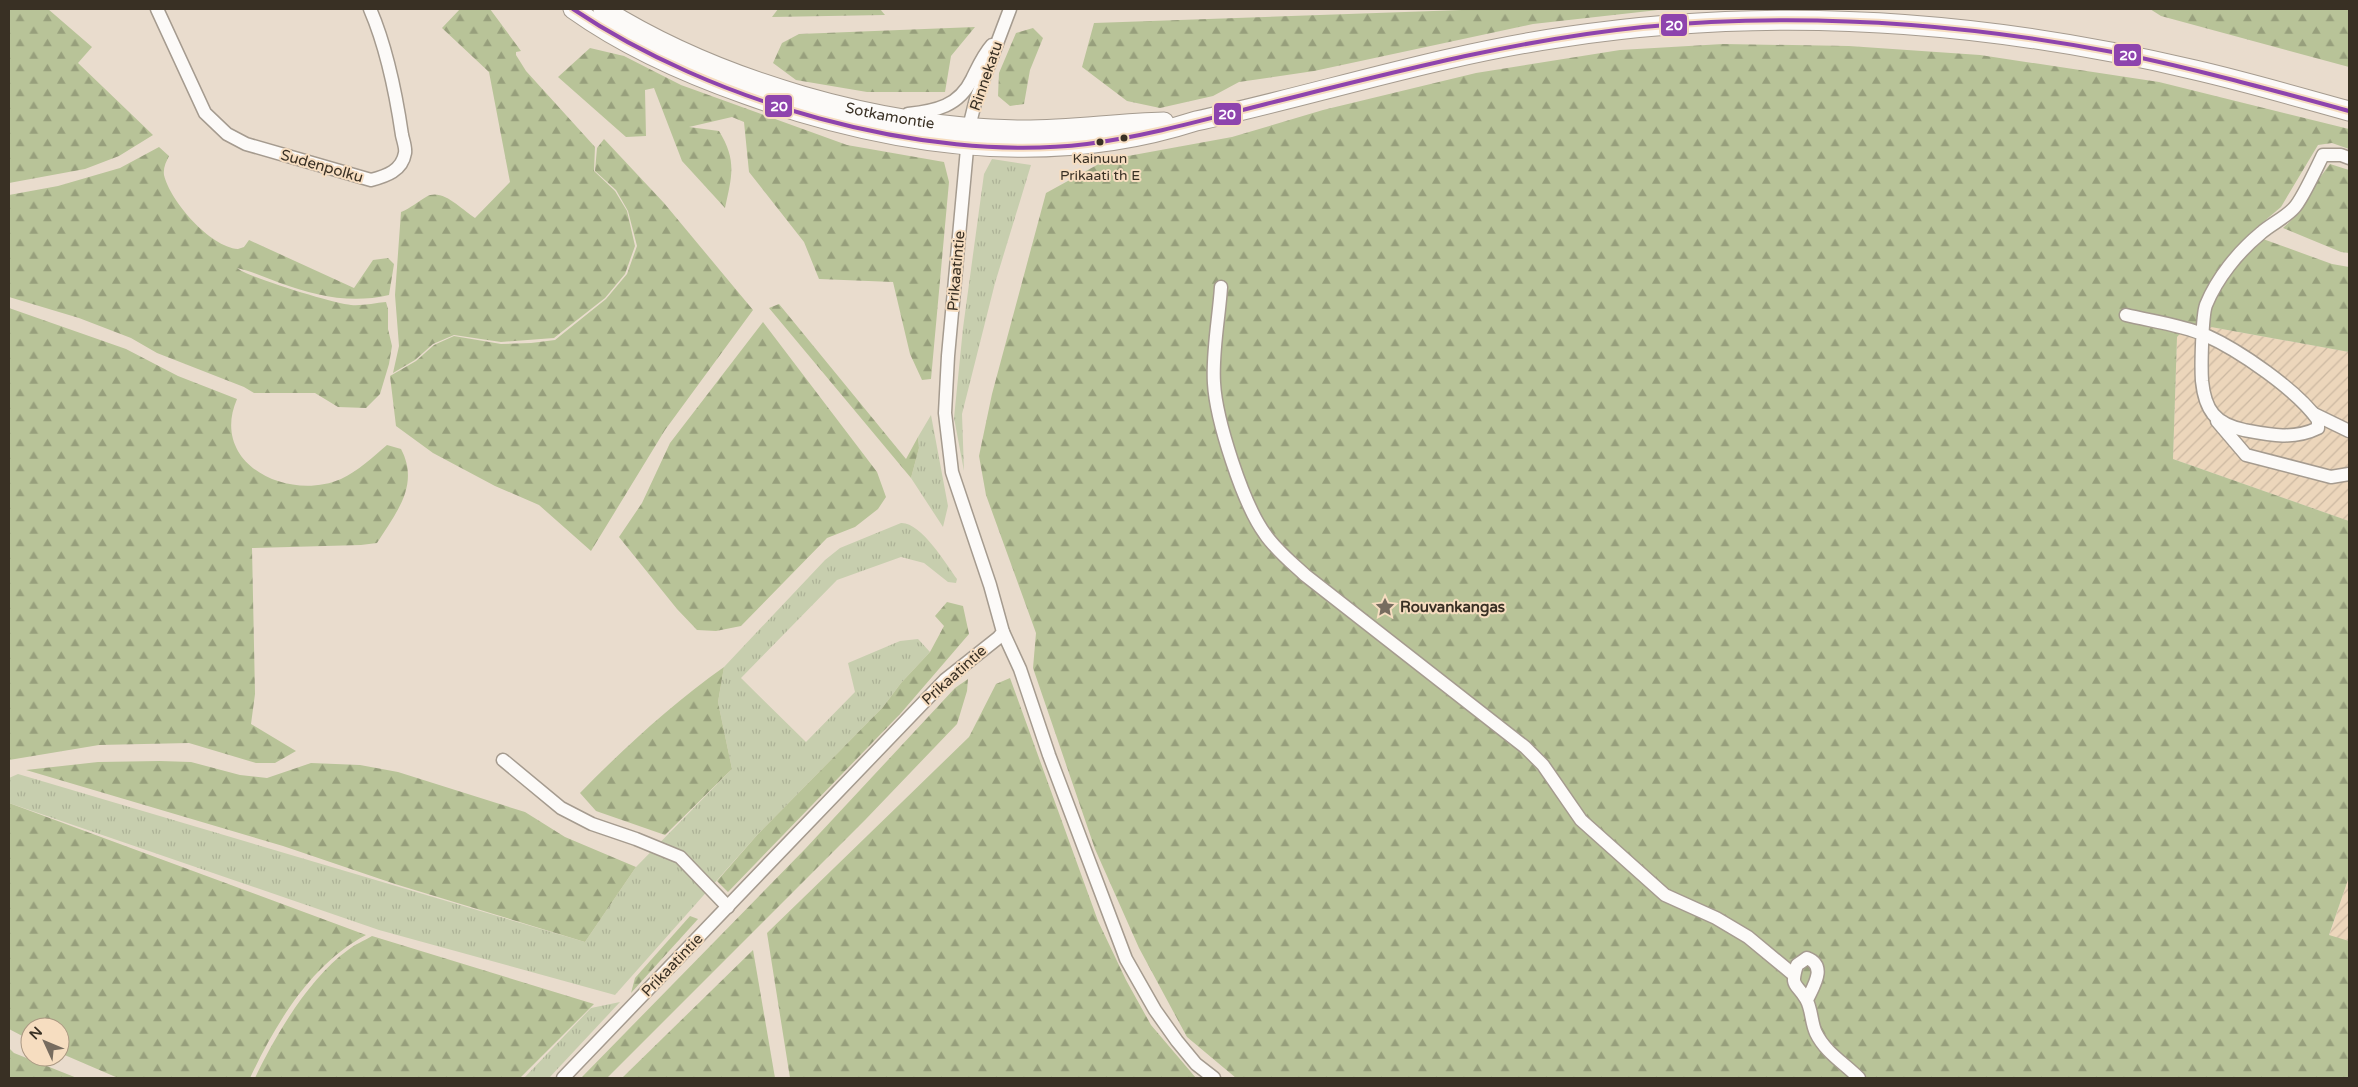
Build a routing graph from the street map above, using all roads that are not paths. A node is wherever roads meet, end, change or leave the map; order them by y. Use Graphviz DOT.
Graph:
graph roads {
  1 [pos="157,9"];
  2 [pos="370,9"];
  3 [pos="573,9"];
  4 [pos="603,9"];
  5 [pos="1010,9"];
  6 [pos="998,41"];
  7 [pos="2349,111"];
  8 [pos="892,116"];
  9 [pos="968,136"];
  10 [pos="2349,158"];
  11 [pos="1221,288"];
  12 [pos="2126,315"];
  13 [pos="2204,335"];
  14 [pos="2314,414"];
  15 [pos="2215,419"];
  16 [pos="2349,432"];
  17 [pos="2349,474"];
  18 [pos="1003,632"];
  19 [pos="504,760"];
  20 [pos="728,907"];
  21 [pos="1794,975"];
  22 [pos="1807,1000"];
  23 [pos="563,1078"];
  24 [pos="1214,1078"];
  25 [pos="1859,1078"];
  1 -- 2 [label="street, Sudenpolku"];
  3 -- 9 [label="highway, Sotkamontie"];
  4 -- 8 [label="highway, Sotkamontie"];
  5 -- 6 [label="street, Rinnekatu"];
  6 -- 8 [label="street"];
  6 -- 9 [label="street, Rinnekatu"];
  7 -- 9 [label="highway, Sotkamontie"];
  8 -- 9 [label="highway, Sotkamontie"];
  9 -- 18 [label="street, Prikaatintie"];
  10 -- 13 [label="street"];
  11 -- 21 [label="street"];
  12 -- 13 [label="street"];
  13 -- 14 [label="street"];
  13 -- 15 [label="street"];
  14 -- 15 [label="street"];
  14 -- 16 [label="street"];
  15 -- 17 [label="street"];
  18 -- 20 [label="street, Prikaatintie"];
  18 -- 24 [label="street"];
  19 -- 20 [label="street"];
  20 -- 23 [label="street, Prikaatintie"];
  21 -- 22 [label="street"];
  21 -- 22 [label="street"];
  22 -- 25 [label="street"];
}
